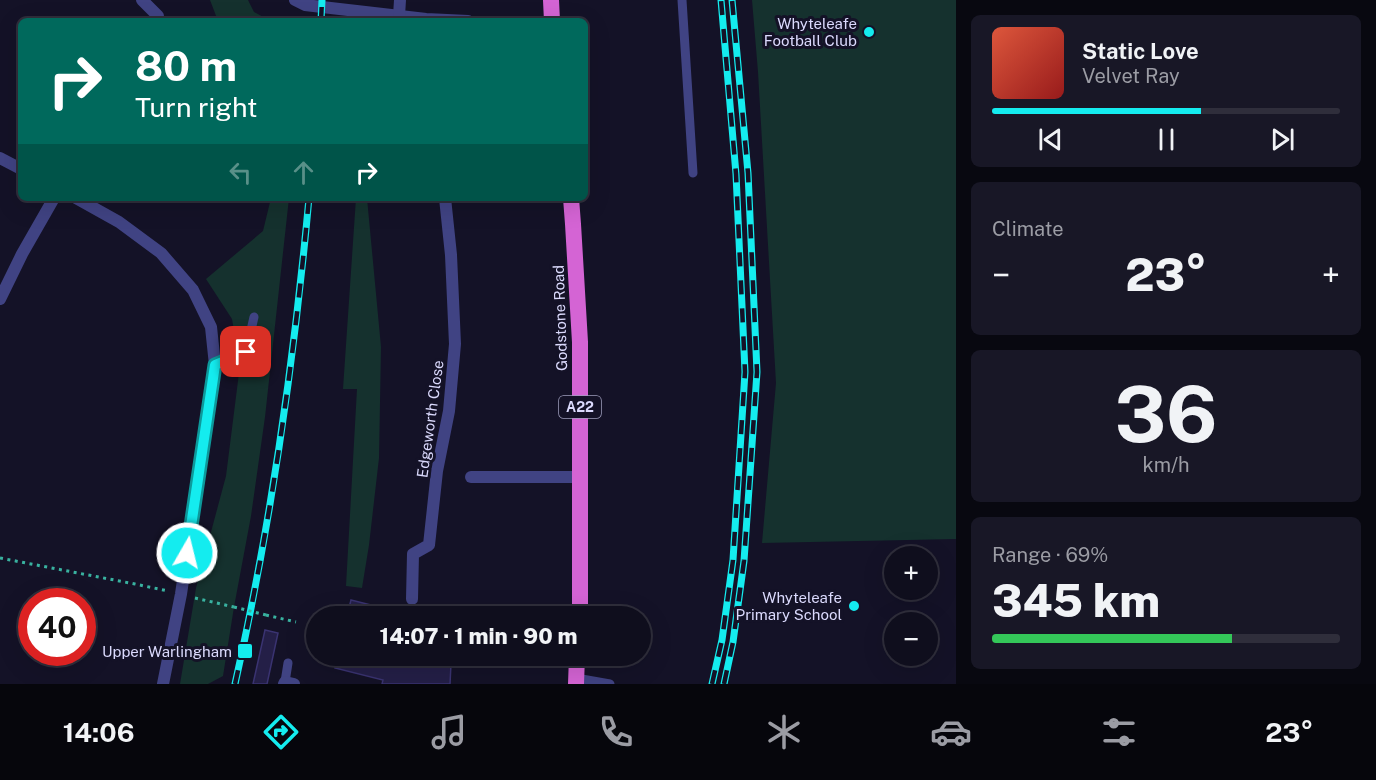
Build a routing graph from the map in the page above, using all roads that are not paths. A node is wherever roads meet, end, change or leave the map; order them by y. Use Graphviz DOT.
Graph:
graph roads {
  1 [pos="142,0"];
  2 [pos="295,0"];
  3 [pos="400,0"];
  4 [pos="551,0"];
  5 [pos="682,0"];
  6 [pos="159,16"];
  7 [pos="399,16"];
  8 [pos="412,18"];
  9 [pos="552,18"];
  10 [pos="0,158"];
  11 [pos="18,167"];
  12 [pos="693,173"];
  13 [pos="52,201"];
  14 [pos="89,201"];
  15 [pos="445,201"];
  16 [pos="570,201"];
  17 [pos="0,299"];
  18 [pos="254,317"];
  19 [pos="215,365"];
  20 [pos="471,477"];
  21 [pos="580,477"];
  22 [pos="412,599"];
  23 [pos="580,606"];
  24 [pos="288,663"];
  25 [pos="577,666"];
  26 [pos="576,681"];
  27 [pos="288,683"];
  28 [pos="163,684"];
  29 [pos="610,684"];
  1 -- 6 [label="street"];
  2 -- 7 [label="street"];
  3 -- 7 [label="street"];
  4 -- 9 [label="highway"];
  5 -- 12 [label="lane"];
  7 -- 8 [label="street"];
  10 -- 11 [label="street"];
  13 -- 17 [label="street"];
  14 -- 19 [label="street"];
  15 -- 22 [label="street, Edgeworth Close"];
  16 -- 21 [label="highway, Godstone Road / A22"];
  18 -- 19 [label="lane"];
  19 -- 28 [label="street"];
  20 -- 21 [label="street"];
  21 -- 23 [label="highway, Godstone Road / A22"];
  24 -- 27 [label="lane"];
  25 -- 26 [label="highway"];
  26 -- 29 [label="lane"];
}
